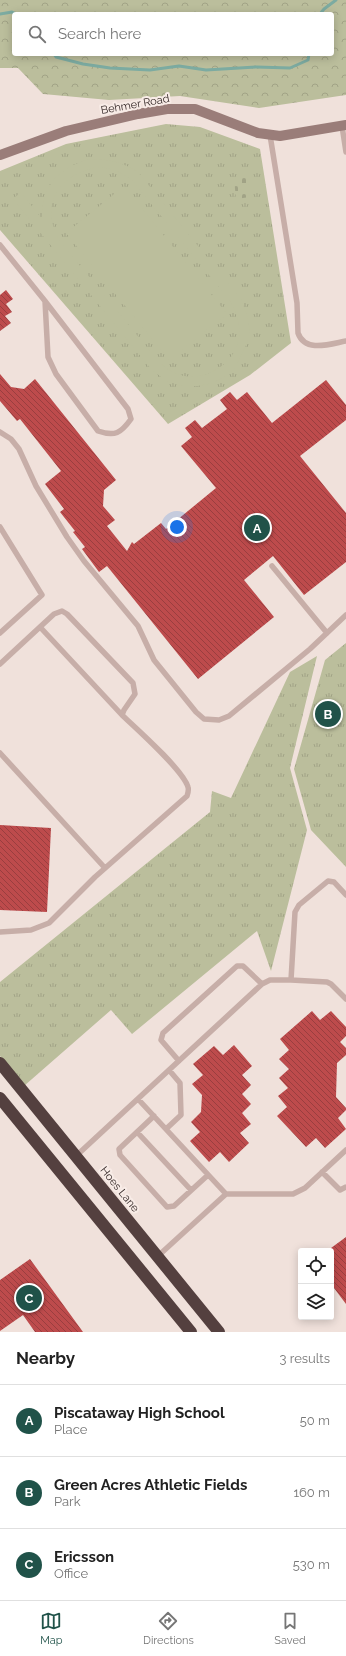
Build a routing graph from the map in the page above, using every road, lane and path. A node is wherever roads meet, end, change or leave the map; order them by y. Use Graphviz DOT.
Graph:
graph roads {
  1 [pos="344,125"];
  2 [pos="270,135"];
  3 [pos="346,152"];
  4 [pos="0,155"];
  5 [pos="0,245"];
  6 [pos="3,253"];
  7 [pos="45,301"];
  8 [pos="346,341"];
  9 [pos="0,432"];
  10 [pos="0,527"];
  11 [pos="272,566"];
  12 [pos="346,615"];
  13 [pos="40,627"];
  14 [pos="0,633"];
  15 [pos="327,633"];
  16 [pos="0,664"];
  17 [pos="122,715"];
  18 [pos="0,753"];
  19 [pos="105,868"];
  20 [pos="346,895"];
  21 [pos="0,932"];
  22 [pos="291,980"];
  23 [pos="262,984"];
  24 [pos="346,999"];
  25 [pos="179,1061"];
  26 [pos="0,1063"];
  27 [pos="169,1070"];
  28 [pos="0,1098"];
  29 [pos="138,1099"];
  30 [pos="154,1116"];
  31 [pos="166,1129"];
  32 [pos="137,1132"];
  33 [pos="346,1150"];
  34 [pos="76,1156"];
  35 [pos="322,1172"];
  36 [pos="208,1175"];
  37 [pos="346,1187"];
  38 [pos="191,1190"];
  39 [pos="226,1194"];
  40 [pos="158,1256"];
  41 [pos="191,1332"];
  42 [pos="219,1332"];
  1 -- 2 [label="street, Behmer Road"];
  1 -- 3 [label="lane"];
  2 -- 4 [label="street, Behmer Road"];
  2 -- 8 [label="lane"];
  5 -- 6 [label="lane"];
  6 -- 7 [label="lane"];
  7 -- 7 [label="lane"];
  9 -- 15 [label="lane"];
  10 -- 14 [label="lane"];
  11 -- 15 [label="lane"];
  12 -- 15 [label="lane"];
  13 -- 16 [label="lane"];
  13 -- 17 [label="lane"];
  13 -- 17 [label="lane"];
  17 -- 19 [label="lane"];
  18 -- 19 [label="lane"];
  19 -- 21 [label="lane"];
  20 -- 22 [label="lane"];
  22 -- 23 [label="lane"];
  22 -- 24 [label="lane"];
  23 -- 25 [label="lane"];
  23 -- 25 [label="lane"];
  25 -- 27 [label="lane"];
  26 -- 34 [label="highway, Hoes Lane"];
  27 -- 29 [label="lane"];
  27 -- 31 [label="lane"];
  28 -- 41 [label="highway"];
  29 -- 30 [label="lane"];
  29 -- 34 [label="lane"];
  30 -- 31 [label="lane"];
  30 -- 32 [label="lane"];
  31 -- 36 [label="lane"];
  32 -- 38 [label="lane"];
  32 -- 38 [label="lane"];
  33 -- 35 [label="lane"];
  34 -- 40 [label="highway, Hoes Lane"];
  35 -- 37 [label="lane"];
  35 -- 39 [label="lane"];
  36 -- 38 [label="lane"];
  36 -- 39 [label="lane"];
  39 -- 40 [label="lane"];
  40 -- 42 [label="highway, Hoes Lane"];
}
